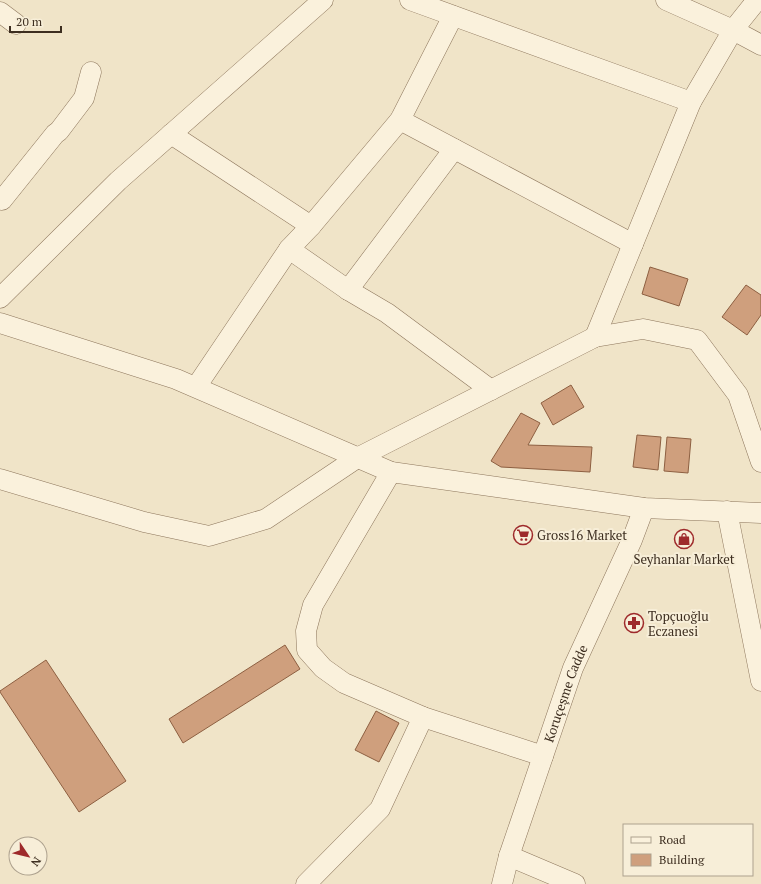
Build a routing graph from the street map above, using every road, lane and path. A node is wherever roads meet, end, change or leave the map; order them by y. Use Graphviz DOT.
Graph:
graph roads {
  1 [pos="323,0"];
  2 [pos="410,0"];
  3 [pos="666,0"];
  4 [pos="757,0"];
  5 [pos="0,12"];
  6 [pos="452,16"];
  7 [pos="16,24"];
  8 [pos="733,30"];
  9 [pos="761,45"];
  10 [pos="91,72"];
  11 [pos="691,102"];
  12 [pos="400,120"];
  13 [pos="171,134"];
  14 [pos="454,149"];
  15 [pos="0,198"];
  16 [pos="311,226"];
  17 [pos="633,244"];
  18 [pos="289,249"];
  19 [pos="348,290"];
  20 [pos="0,298"];
  21 [pos="0,323"];
  22 [pos="595,337"];
  23 [pos="196,388"];
  24 [pos="491,390"];
  25 [pos="357,458"];
  26 [pos="761,462"];
  27 [pos="391,472"];
  28 [pos="0,479"];
  29 [pos="644,508"];
  30 [pos="727,511"];
  31 [pos="761,513"];
  32 [pos="761,681"];
  33 [pos="423,717"];
  34 [pos="543,756"];
  35 [pos="509,856"];
  36 [pos="306,884"];
  37 [pos="502,884"];
  38 [pos="575,884"];
  1 -- 13 [label="street"];
  2 -- 6 [label="street"];
  3 -- 8 [label="street"];
  4 -- 8 [label="street"];
  5 -- 7 [label="street"];
  6 -- 11 [label="street"];
  6 -- 12 [label="street"];
  8 -- 9 [label="street"];
  8 -- 11 [label="street"];
  10 -- 15 [label="street"];
  11 -- 17 [label="street"];
  12 -- 14 [label="street"];
  12 -- 16 [label="street"];
  13 -- 16 [label="street"];
  13 -- 20 [label="street"];
  14 -- 17 [label="street"];
  14 -- 19 [label="street"];
  16 -- 18 [label="street"];
  17 -- 22 [label="street"];
  18 -- 19 [label="street"];
  18 -- 23 [label="street"];
  19 -- 24 [label="street"];
  21 -- 23 [label="street"];
  22 -- 24 [label="street"];
  22 -- 26 [label="street"];
  23 -- 25 [label="street"];
  24 -- 25 [label="street"];
  25 -- 27 [label="street"];
  25 -- 28 [label="street"];
  27 -- 29 [label="street"];
  27 -- 33 [label="street"];
  29 -- 30 [label="street"];
  29 -- 34 [label="street, Koruçeşme Cadde"];
  30 -- 31 [label="street"];
  30 -- 32 [label="street"];
  33 -- 34 [label="street"];
  33 -- 36 [label="street"];
  34 -- 35 [label="street, Koruçeşme Cadde"];
  35 -- 37 [label="street, Koruçeşme Cadde"];
  35 -- 38 [label="street"];
}
